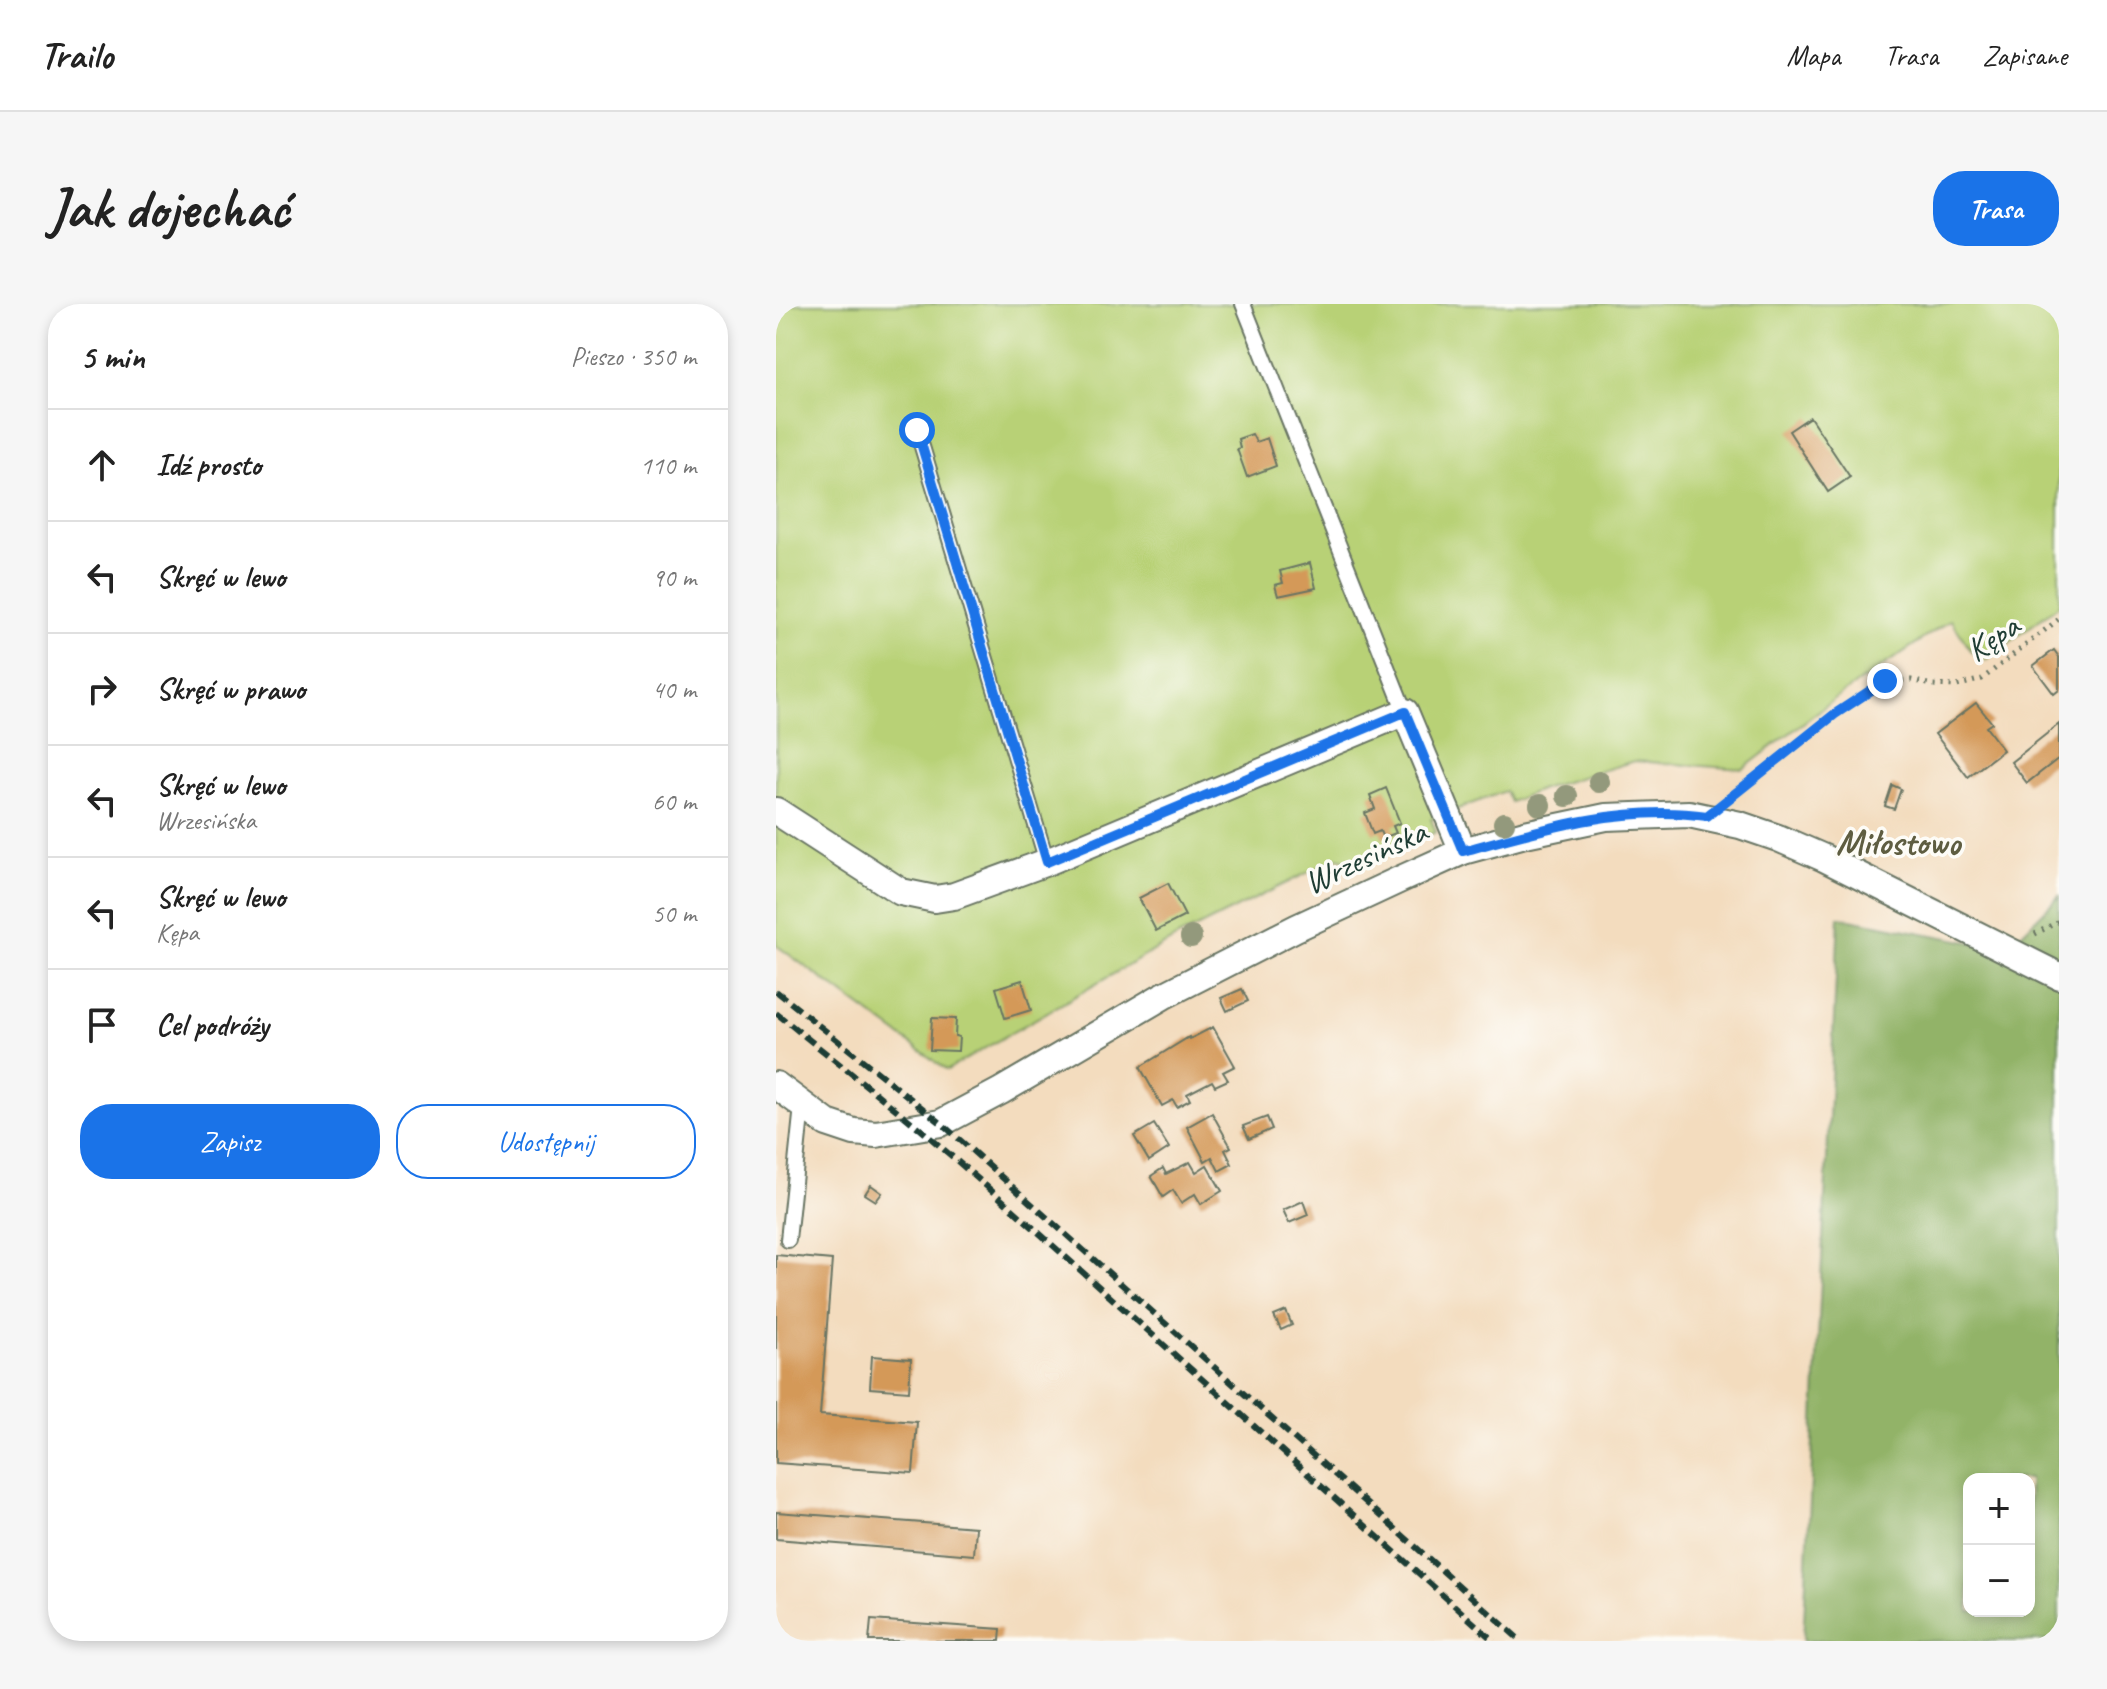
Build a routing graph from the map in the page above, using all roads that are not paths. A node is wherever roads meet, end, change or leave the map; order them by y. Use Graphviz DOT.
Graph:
graph roads {
  1 [pos="1243,304"];
  2 [pos="917,430"];
  3 [pos="1405,712"];
  4 [pos="776,811"];
  5 [pos="1463,851"];
  6 [pos="1047,862"];
  7 [pos="2059,976"];
  8 [pos="776,1085"];
  9 [pos="802,1106"];
  10 [pos="788,1240"];
  1 -- 3 [label="lane"];
  2 -- 6 [label="lane"];
  3 -- 5 [label="street"];
  3 -- 6 [label="street"];
  4 -- 6 [label="street"];
  5 -- 7 [label="street, Wrzesińska"];
  5 -- 9 [label="street, Wrzesińska"];
  8 -- 9 [label="street, Wrzesińska"];
  9 -- 10 [label="lane"];
}
